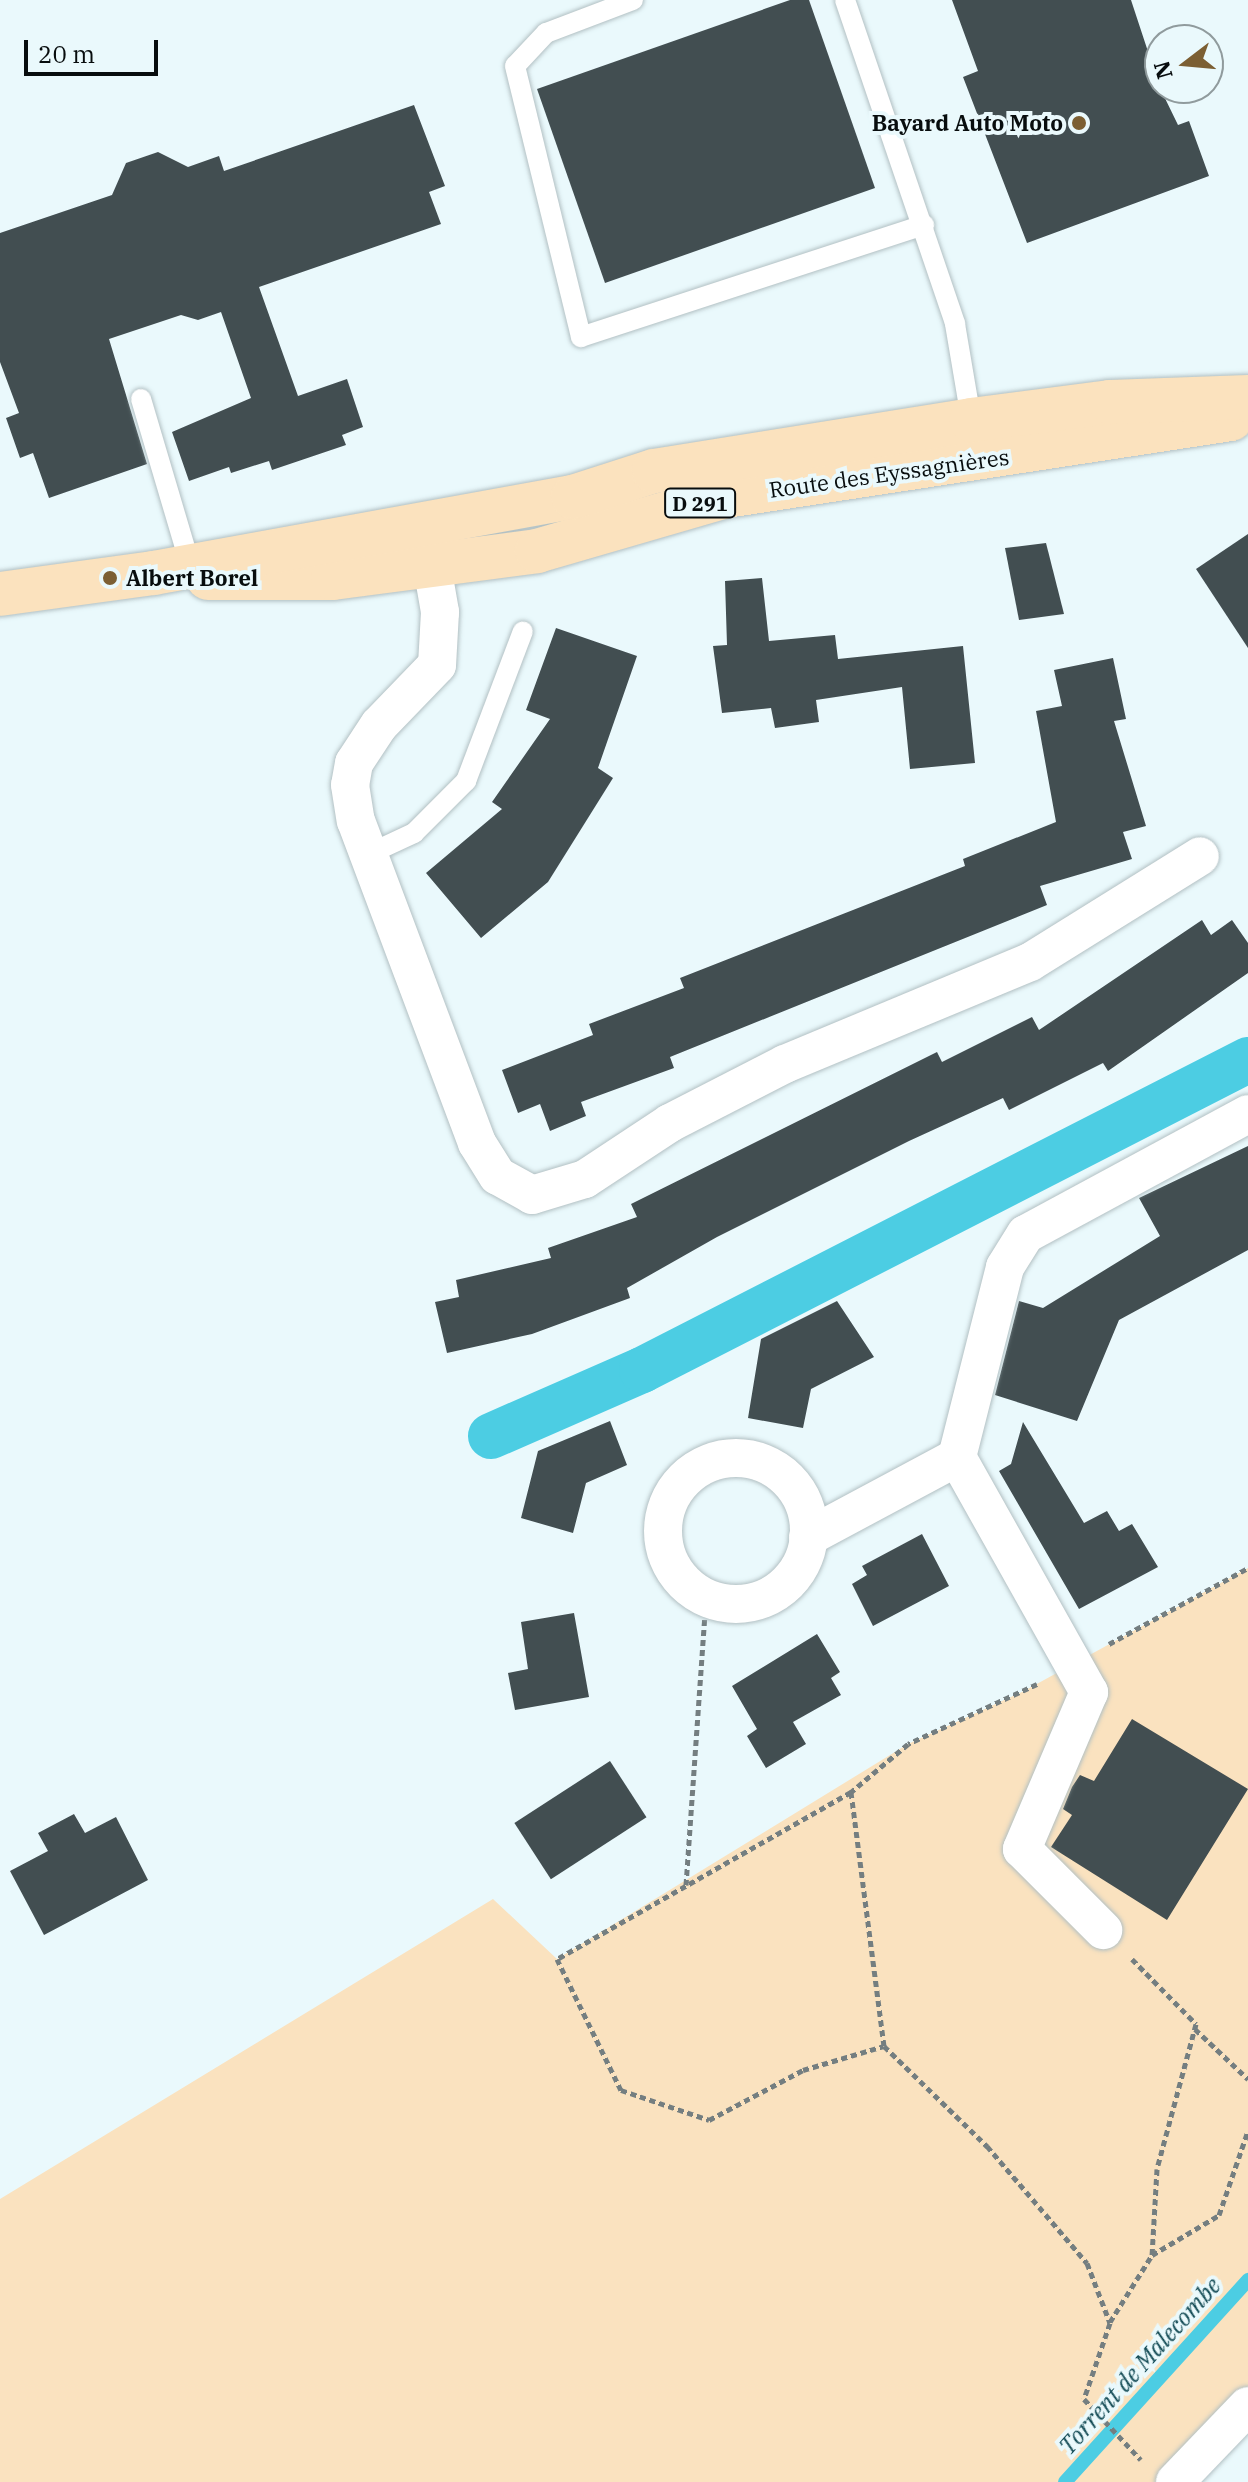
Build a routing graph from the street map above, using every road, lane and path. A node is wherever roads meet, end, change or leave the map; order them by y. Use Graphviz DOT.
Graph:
graph roads {
  1 [pos="633,0"];
  2 [pos="845,0"];
  3 [pos="924,225"];
  4 [pos="1248,397"];
  5 [pos="141,399"];
  6 [pos="1248,416"];
  7 [pos="971,420"];
  8 [pos="1000,457"];
  9 [pos="726,496"];
  10 [pos="432,566"];
  11 [pos="172,568"];
  12 [pos="0,594"];
  13 [pos="523,631"];
  14 [pos="369,854"];
  15 [pos="1200,856"];
  16 [pos="1248,1114"];
  17 [pos="957,1457"];
  18 [pos="808,1537"];
  19 [pos="1248,1568"];
  20 [pos="706,1598"];
  21 [pos="1094,1652"];
  22 [pos="1052,1675"];
  23 [pos="851,1792"];
  24 [pos="686,1886"];
  25 [pos="1103,1930"];
  26 [pos="1195,2029"];
  27 [pos="884,2046"];
  28 [pos="1248,2079"];
  29 [pos="1248,2131"];
  30 [pos="1152,2255"];
  31 [pos="1110,2323"];
  32 [pos="1248,2406"];
  33 [pos="1164,2477"];
  1 -- 3 [label="lane"];
  2 -- 3 [label="lane"];
  3 -- 7 [label="lane"];
  4 -- 7 [label="main road, Route des Eyssagnières / D 291"];
  5 -- 11 [label="lane"];
  6 -- 8 [label="main road, Route des Eyssagnières / D 291"];
  7 -- 8 [label="lane"];
  7 -- 9 [label="lane"];
  7 -- 11 [label="main road, Route des Eyssagnières / D 291"];
  8 -- 9 [label="main road, Route des Eyssagnières / D 291"];
  9 -- 10 [label="main road, Route des Eyssagnières / D 291"];
  10 -- 11 [label="main road, Route des Eyssagnières / D 291"];
  10 -- 14 [label="street"];
  11 -- 12 [label="main road, Route des Eyssagnières / D 291"];
  13 -- 14 [label="lane"];
  14 -- 15 [label="street"];
  16 -- 17 [label="street"];
  17 -- 18 [label="street"];
  17 -- 25 [label="street"];
  18 -- 20 [label="street"];
  18 -- 20 [label="street"];
  19 -- 21 [label="path"];
  20 -- 24 [label="path"];
  22 -- 23 [label="path"];
  23 -- 24 [label="path"];
  23 -- 27 [label="path"];
  24 -- 27 [label="path"];
  25 -- 26 [label="path"];
  26 -- 28 [label="path"];
  26 -- 30 [label="path"];
  27 -- 31 [label="path"];
  29 -- 30 [label="path"];
  30 -- 31 [label="path"];
  31 -- 33 [label="path"];
  32 -- 33 [label="street"];
}
